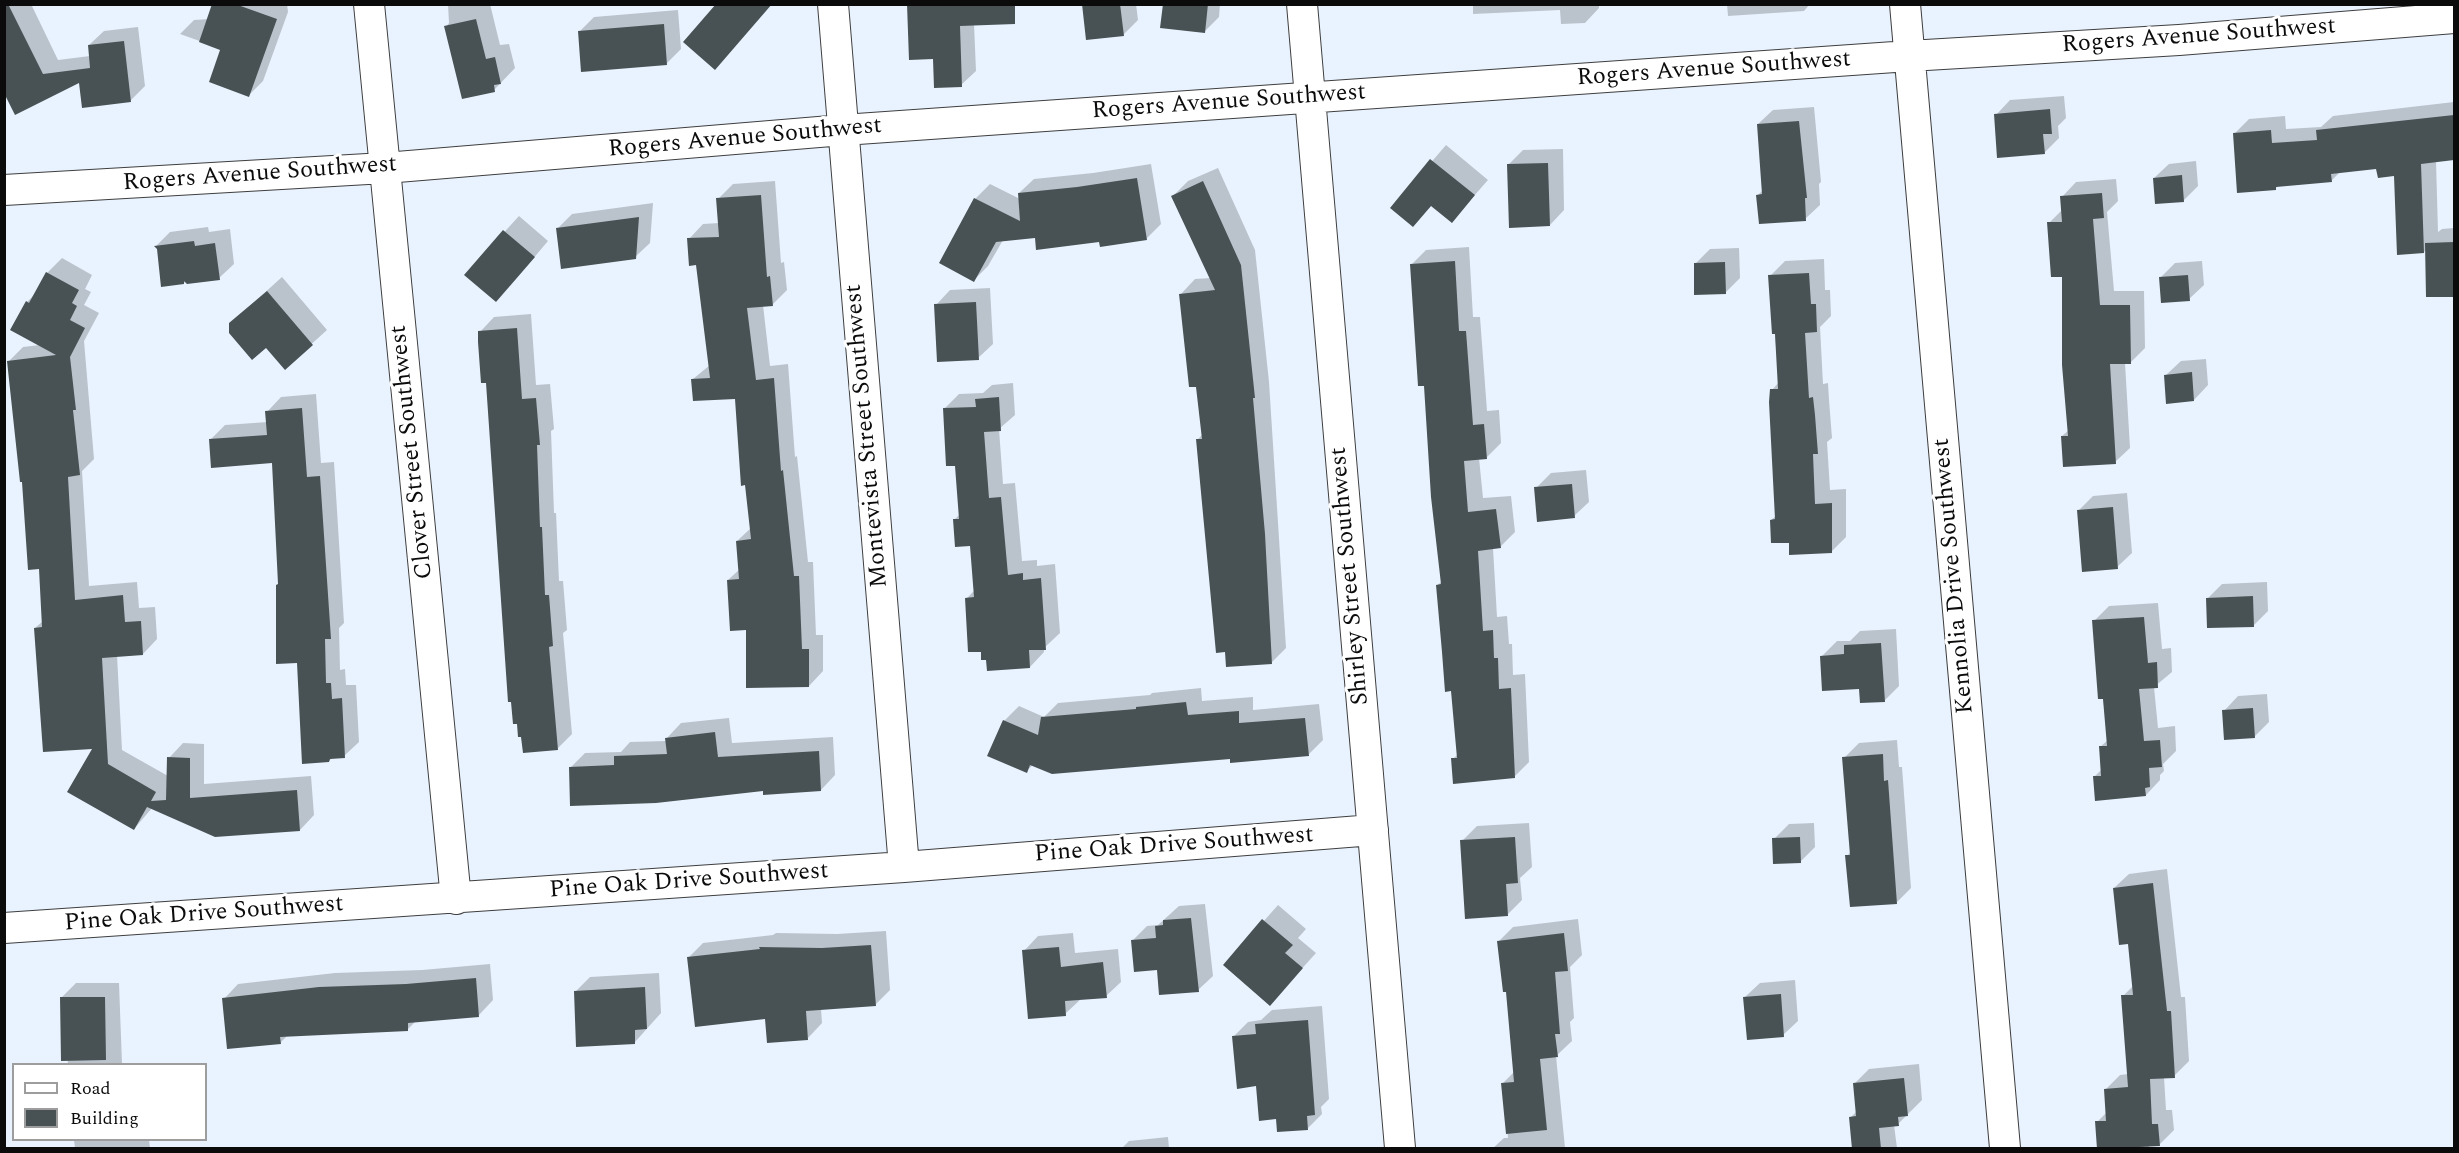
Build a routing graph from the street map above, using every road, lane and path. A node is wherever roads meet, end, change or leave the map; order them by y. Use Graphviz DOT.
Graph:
graph roads {
  1 [pos="369,4"];
  2 [pos="832,4"];
  3 [pos="1302,4"];
  4 [pos="1905,4"];
  5 [pos="2454,18"];
  6 [pos="1909,56"];
  7 [pos="1310,98"];
  8 [pos="843,130"];
  9 [pos="385,168"];
  10 [pos="4,190"];
  11 [pos="1373,830"];
  12 [pos="904,867"];
  13 [pos="456,899"];
  14 [pos="4,928"];
  15 [pos="1400,1149"];
  16 [pos="2005,1149"];
  1 -- 9 [label="street, Clover Street Southwest"];
  2 -- 8 [label="street, Montevista Street Southwest"];
  3 -- 7 [label="street, Shirley Street Southwest"];
  4 -- 6 [label="street, Kennolia Drive Southwest"];
  5 -- 6 [label="street, Rogers Avenue Southwest"];
  6 -- 7 [label="street, Rogers Avenue Southwest"];
  6 -- 16 [label="street, Kennolia Drive Southwest"];
  7 -- 8 [label="street, Rogers Avenue Southwest"];
  7 -- 11 [label="street, Shirley Street Southwest"];
  8 -- 9 [label="street, Rogers Avenue Southwest"];
  8 -- 12 [label="street, Montevista Street Southwest"];
  9 -- 10 [label="street, Rogers Avenue Southwest"];
  9 -- 13 [label="street, Clover Street Southwest"];
  11 -- 12 [label="street, Pine Oak Drive Southwest"];
  11 -- 15 [label="street, Shirley Street Southwest"];
  12 -- 13 [label="street, Pine Oak Drive Southwest"];
  13 -- 14 [label="street, Pine Oak Drive Southwest"];
}
